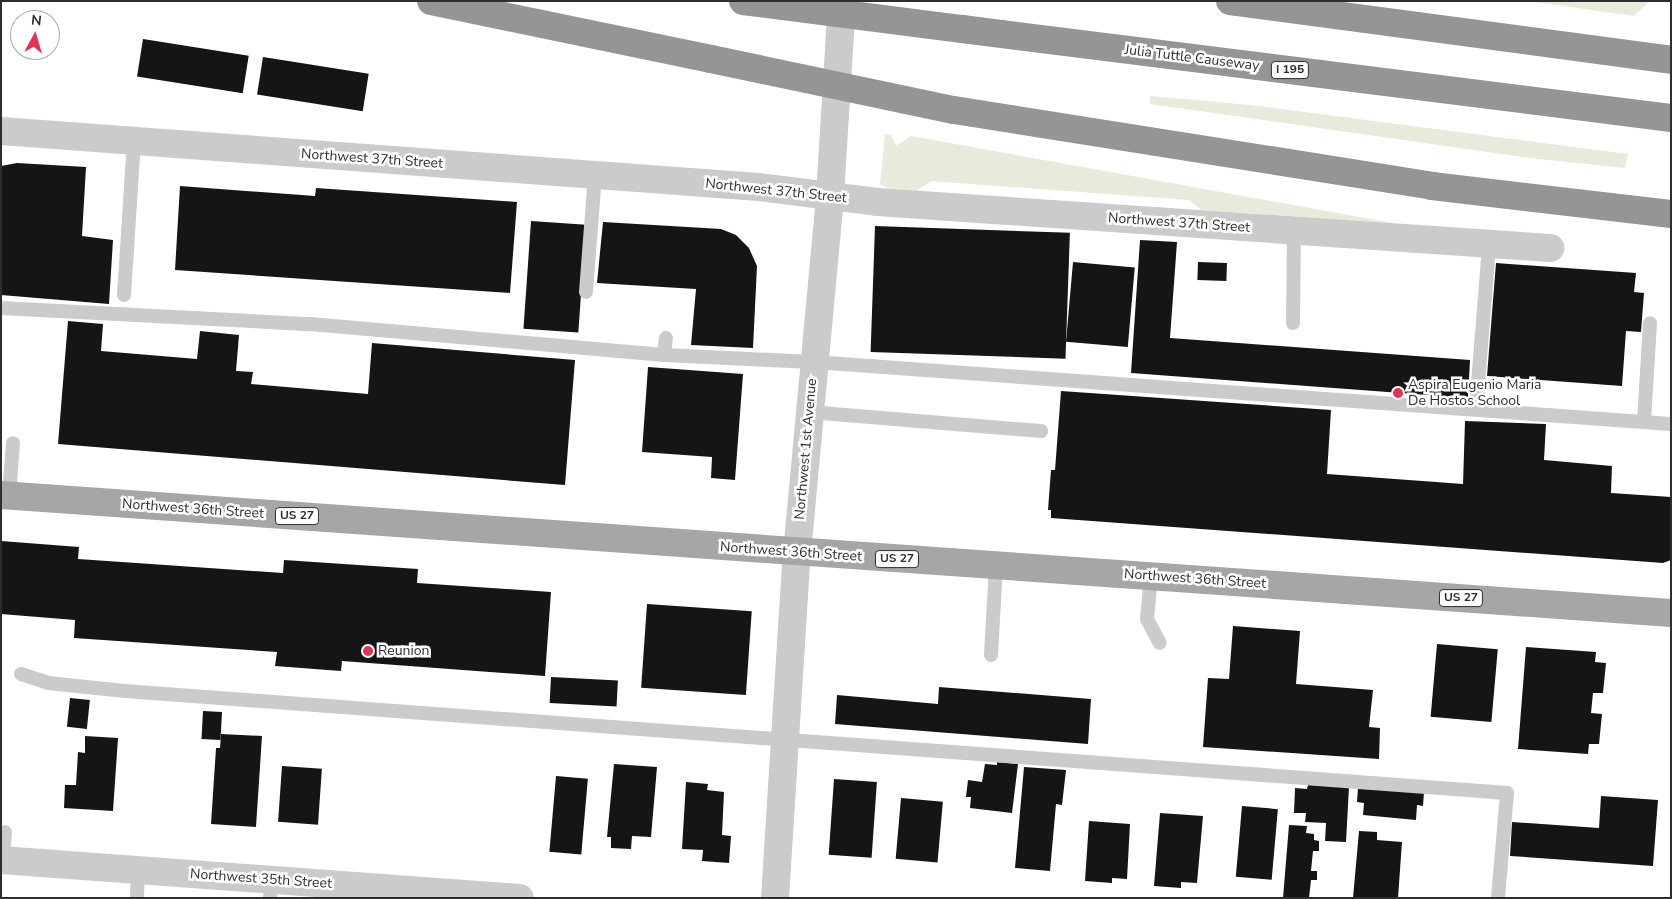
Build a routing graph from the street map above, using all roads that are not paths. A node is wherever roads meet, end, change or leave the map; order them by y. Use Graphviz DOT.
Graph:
graph roads {
  1 [pos="431,1"];
  2 [pos="743,1"];
  3 [pos="842,1"];
  4 [pos="1230,1"];
  5 [pos="1671,60"];
  6 [pos="1671,118"];
  7 [pos="1,131"];
  8 [pos="134,141"];
  9 [pos="595,175"];
  10 [pos="830,196"];
  11 [pos="1671,214"];
  12 [pos="1294,230"];
  13 [pos="1489,246"];
  14 [pos="1550,248"];
  15 [pos="586,292"];
  16 [pos="124,295"];
  17 [pos="1,308"];
  18 [pos="1293,323"];
  19 [pos="1650,323"];
  20 [pos="666,338"];
  21 [pos="664,355"];
  22 [pos="814,362"];
  23 [pos="1476,408"];
  24 [pos="809,412"];
  25 [pos="1644,422"];
  26 [pos="1671,424"];
  27 [pos="1041,431"];
  28 [pos="13,443"];
  29 [pos="5,496"];
  30 [pos="797,553"];
  31 [pos="996,566"];
  32 [pos="1151,576"];
  33 [pos="1671,613"];
  34 [pos="1160,643"];
  35 [pos="991,655"];
  36 [pos="21,674"];
  37 [pos="784,738"];
  38 [pos="5,832"];
  39 [pos="2,860"];
  40 [pos="138,870"];
  41 [pos="271,889"];
  42 [pos="137,898"];
  43 [pos="520,898"];
  44 [pos="775,898"];
  45 [pos="1498,898"];
  1 -- 11 [label="highway, bridge"];
  2 -- 6 [label="highway, Julia Tuttle Causeway / I 195, bridge"];
  3 -- 10 [label="street, Northwest 1st Avenue"];
  4 -- 5 [label="highway"];
  7 -- 8 [label="street, Northwest 37th Street"];
  8 -- 9 [label="street, Northwest 37th Street"];
  8 -- 16 [label="lane"];
  9 -- 10 [label="street, Northwest 37th Street"];
  9 -- 15 [label="lane"];
  10 -- 12 [label="street, Northwest 37th Street"];
  10 -- 22 [label="street, Northwest 1st Avenue"];
  12 -- 13 [label="street, Northwest 37th Street"];
  12 -- 18 [label="lane"];
  13 -- 14 [label="street, Northwest 37th Street"];
  13 -- 23 [label="lane"];
  17 -- 21 [label="lane"];
  19 -- 25 [label="lane"];
  20 -- 21 [label="lane"];
  21 -- 22 [label="lane"];
  22 -- 23 [label="lane"];
  22 -- 24 [label="street, Northwest 1st Avenue"];
  23 -- 25 [label="lane"];
  24 -- 27 [label="lane"];
  24 -- 30 [label="street, Northwest 1st Avenue"];
  25 -- 26 [label="lane"];
  28 -- 29 [label="lane"];
  29 -- 30 [label="main road, Northwest 36th Street / US 27"];
  30 -- 31 [label="main road, Northwest 36th Street / US 27"];
  30 -- 37 [label="street, Northwest 1st Avenue"];
  31 -- 32 [label="main road, Northwest 36th Street / US 27"];
  31 -- 35 [label="lane"];
  32 -- 33 [label="main road, Northwest 36th Street / US 27"];
  32 -- 34 [label="lane"];
  36 -- 37 [label="lane"];
  37 -- 44 [label="street, Northwest 1st Avenue"];
  37 -- 45 [label="lane"];
  38 -- 39 [label="lane"];
  39 -- 40 [label="street, Northwest 35th Street"];
  40 -- 41 [label="street, Northwest 35th Street"];
  40 -- 42 [label="lane"];
  41 -- 43 [label="street, Northwest 35th Street"];
}
